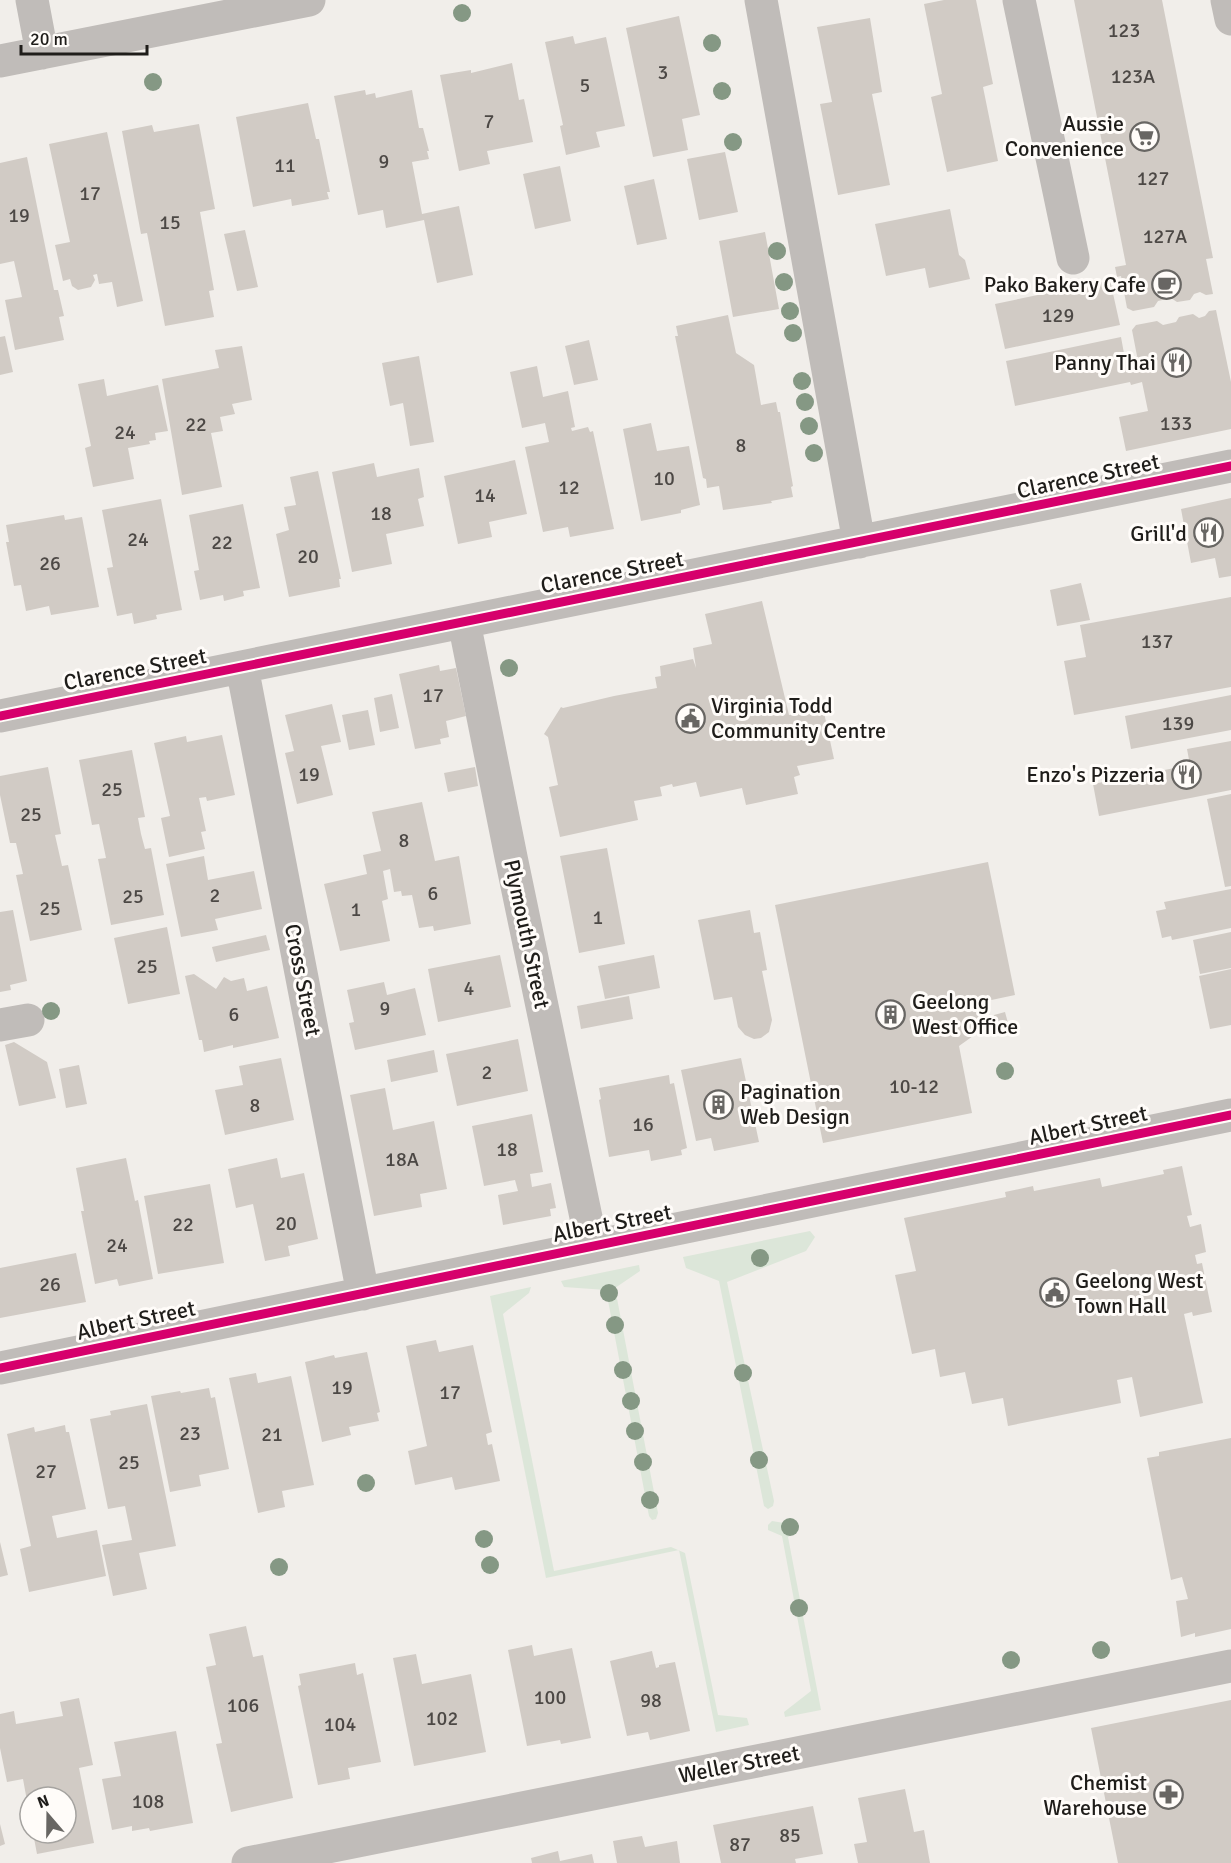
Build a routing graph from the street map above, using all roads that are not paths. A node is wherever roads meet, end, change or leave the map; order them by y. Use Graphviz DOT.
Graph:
graph roads {
  1 [pos="32,0"];
  2 [pos="309,0"];
  3 [pos="761,0"];
  4 [pos="1019,0"];
  5 [pos="1227,0"];
  6 [pos="1231,19"];
  7 [pos="42,53"];
  8 [pos="0,61"];
  9 [pos="1073,258"];
  10 [pos="1231,466"];
  11 [pos="859,542"];
  12 [pos="464,622"];
  13 [pos="242,667"];
  14 [pos="0,716"];
  15 [pos="1231,1116"];
  16 [pos="592,1246"];
  17 [pos="363,1294"];
  18 [pos="0,1368"];
  19 [pos="1231,1666"];
  20 [pos="248,1863"];
  1 -- 7 [label="street"];
  2 -- 7 [label="street"];
  3 -- 11 [label="street"];
  4 -- 9 [label="street"];
  5 -- 6 [label="street"];
  7 -- 8 [label="street"];
  10 -- 11 [label="street, Clarence Street"];
  11 -- 12 [label="street, Clarence Street"];
  12 -- 13 [label="street, Clarence Street"];
  12 -- 16 [label="street, Plymouth Street"];
  13 -- 14 [label="street, Clarence Street"];
  13 -- 17 [label="street, Cross Street"];
  15 -- 16 [label="street, Albert Street"];
  16 -- 17 [label="street, Albert Street"];
  17 -- 18 [label="street, Albert Street"];
  19 -- 20 [label="street, Weller Street"];
}
